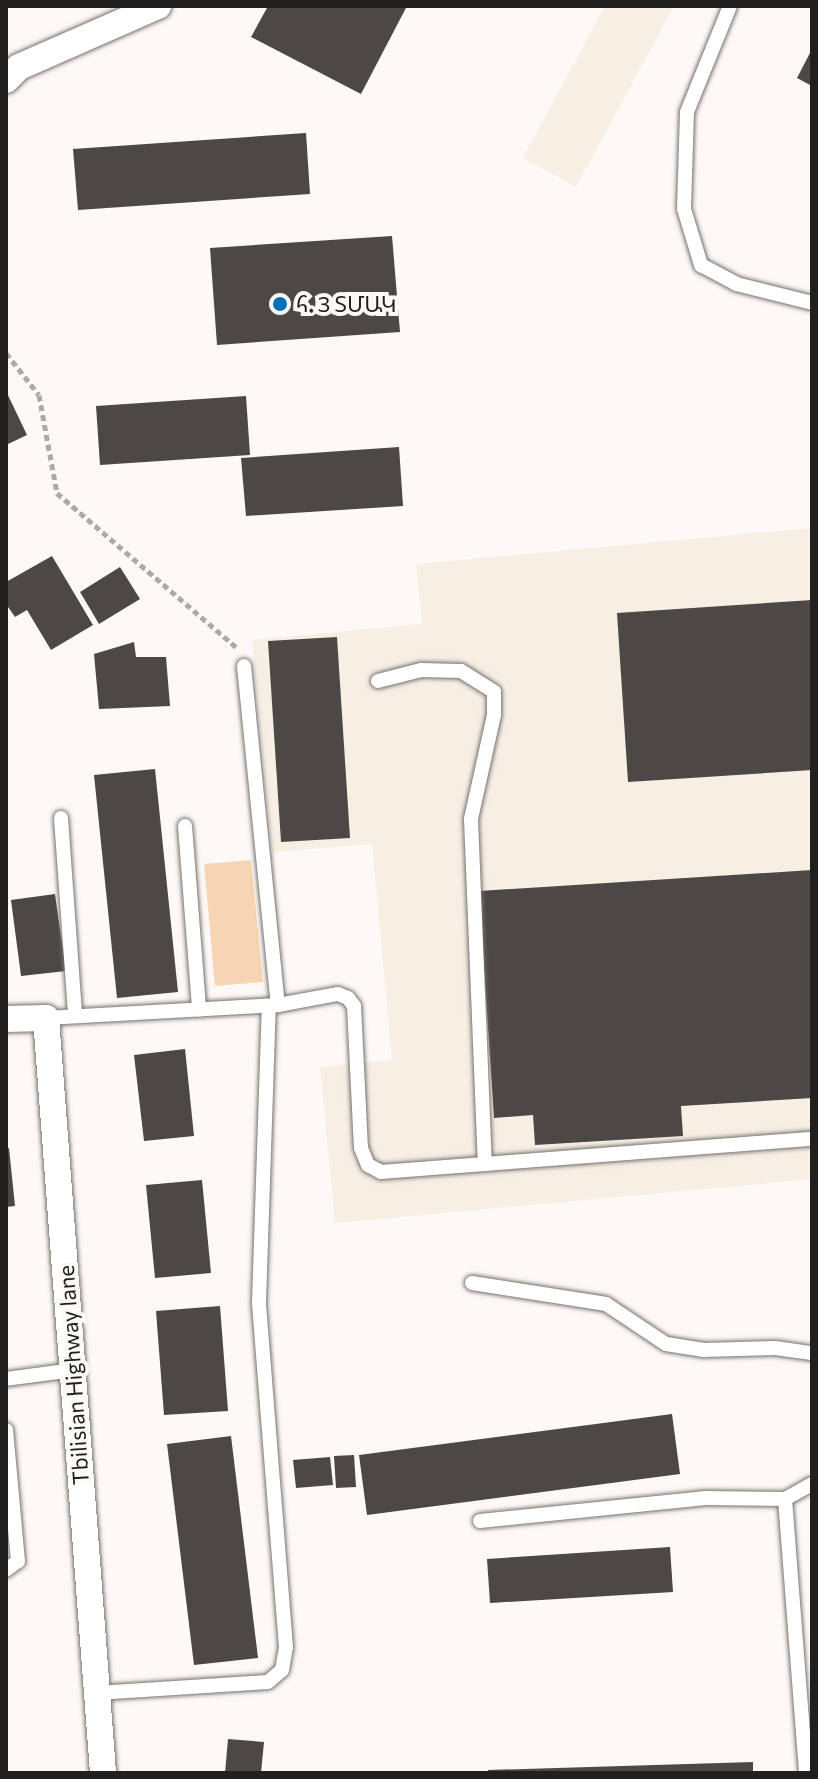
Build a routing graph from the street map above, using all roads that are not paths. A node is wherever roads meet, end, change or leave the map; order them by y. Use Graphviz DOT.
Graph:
graph roads {
  1 [pos="158,6"];
  2 [pos="730,6"];
  3 [pos="6,80"];
  4 [pos="812,303"];
  5 [pos="244,666"];
  6 [pos="378,681"];
  7 [pos="61,818"];
  8 [pos="185,826"];
  9 [pos="273,1005"];
  10 [pos="199,1009"];
  11 [pos="75,1015"];
  12 [pos="46,1018"];
  13 [pos="6,1019"];
  14 [pos="812,1139"];
  15 [pos="485,1164"];
  16 [pos="472,1283"];
  17 [pos="812,1353"];
  18 [pos="73,1370"];
  19 [pos="6,1379"];
  20 [pos="6,1430"];
  21 [pos="812,1484"];
  22 [pos="785,1499"];
  23 [pos="480,1521"];
  24 [pos="6,1570"];
  25 [pos="97,1693"];
  26 [pos="103,1773"];
  27 [pos="806,1773"];
  1 -- 3 [label="street"];
  2 -- 4 [label="lane"];
  5 -- 9 [label="lane"];
  6 -- 15 [label="lane"];
  7 -- 11 [label="lane"];
  8 -- 10 [label="lane"];
  9 -- 10 [label="lane"];
  9 -- 15 [label="lane"];
  9 -- 25 [label="lane"];
  10 -- 11 [label="lane"];
  11 -- 12 [label="lane"];
  12 -- 13 [label="street"];
  12 -- 18 [label="street, Tbilisian Highway lane"];
  14 -- 15 [label="lane"];
  16 -- 17 [label="lane"];
  18 -- 19 [label="lane"];
  18 -- 25 [label="street, Tbilisian Highway lane"];
  20 -- 24 [label="lane"];
  21 -- 22 [label="lane"];
  22 -- 23 [label="lane"];
  22 -- 27 [label="lane"];
  25 -- 26 [label="street, Tbilisian Highway lane"];
}
